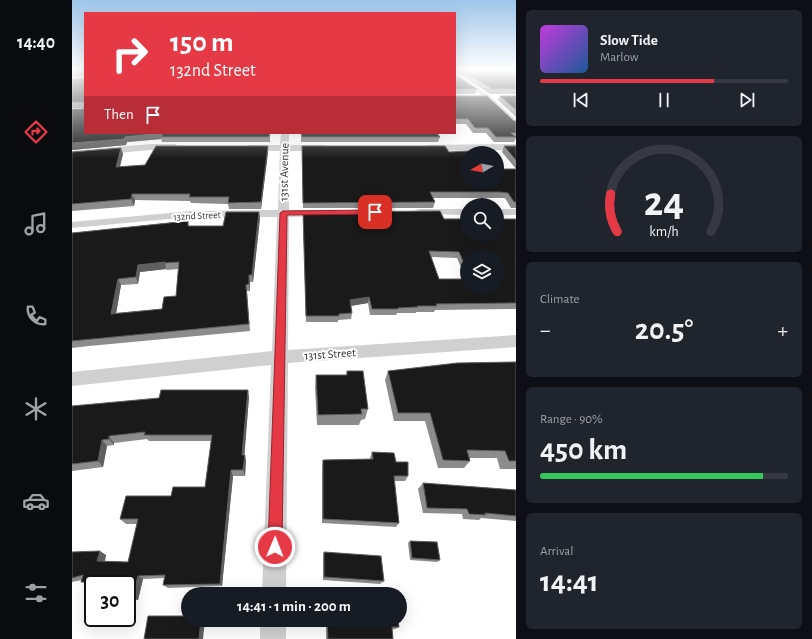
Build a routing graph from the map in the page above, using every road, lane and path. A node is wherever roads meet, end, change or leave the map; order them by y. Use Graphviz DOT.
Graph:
graph roads {
  1 [pos="491,100"];
  2 [pos="516,123"];
  3 [pos="285,140"];
  4 [pos="181,148"];
  5 [pos="243,148"];
  6 [pos="332,148"];
  7 [pos="420,148"];
  8 [pos="516,148"];
  9 [pos="72,154"];
  10 [pos="411,212"];
  11 [pos="460,212"];
  12 [pos="504,212"];
  13 [pos="516,212"];
  14 [pos="283,213"];
  15 [pos="331,213"];
  16 [pos="72,225"];
  17 [pos="516,341"];
  18 [pos="280,357"];
  19 [pos="72,379"];
  20 [pos="274,587"];
  21 [pos="273,627"];
  22 [pos="273,639"];
  1 -- 2 [label="street"];
  3 -- 5 [label="street"];
  3 -- 6 [label="street"];
  3 -- 14 [label="street, 131st Avenue"];
  4 -- 9 [label="street"];
  7 -- 8 [label="street"];
  10 -- 11 [label="street"];
  12 -- 13 [label="street"];
  14 -- 15 [label="street, 132nd Street"];
  14 -- 16 [label="street, 132nd Street"];
  14 -- 18 [label="street, 131st Avenue"];
  17 -- 18 [label="street, 131st Street"];
  18 -- 19 [label="street, 131st Street"];
  18 -- 20 [label="street, 131st Avenue"];
  21 -- 22 [label="street"];
}
